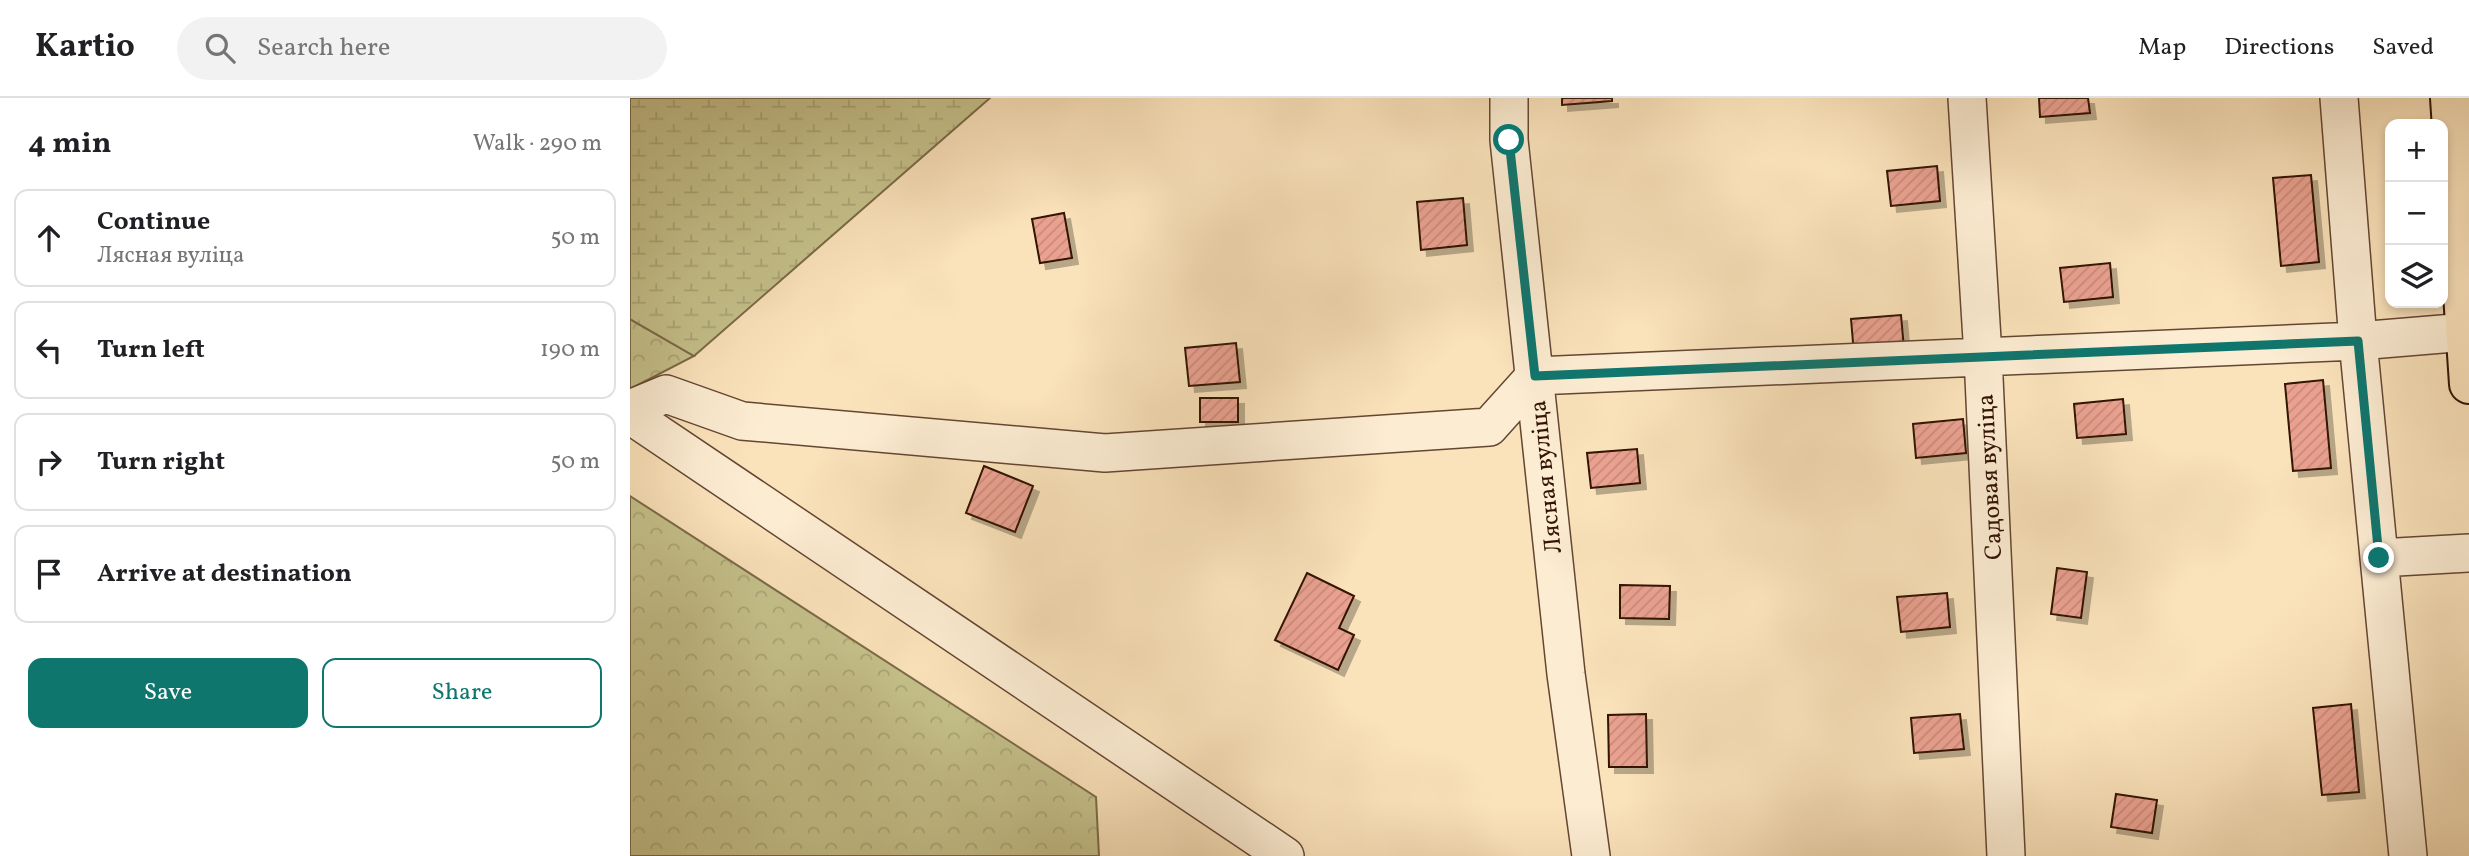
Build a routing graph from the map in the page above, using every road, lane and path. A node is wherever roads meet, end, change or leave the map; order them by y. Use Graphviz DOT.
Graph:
graph roads {
  1 [pos="1509,98"];
  2 [pos="1967,98"];
  3 [pos="2339,98"];
  4 [pos="2450,98"];
  5 [pos="2466,332"];
  6 [pos="2358,341"];
  7 [pos="1983,356"];
  8 [pos="1535,376"];
  9 [pos="2469,383"];
  10 [pos="630,409"];
  11 [pos="630,415"];
  12 [pos="2469,553"];
  13 [pos="2379,558"];
  14 [pos="1285,856"];
  15 [pos="1591,856"];
  16 [pos="2006,856"];
  17 [pos="2408,856"];
  1 -- 8 [label="street, Лясная вуліца"];
  2 -- 7 [label="street, Садовая вуліца"];
  3 -- 6 [label="street"];
  4 -- 5 [label="main road"];
  5 -- 6 [label="street"];
  5 -- 9 [label="main road"];
  6 -- 7 [label="street"];
  6 -- 13 [label="street"];
  7 -- 8 [label="street"];
  7 -- 16 [label="street, Садовая вуліца"];
  8 -- 10 [label="street"];
  8 -- 15 [label="street, Лясная вуліца"];
  11 -- 14 [label="street"];
  12 -- 13 [label="street"];
  13 -- 17 [label="street"];
}
